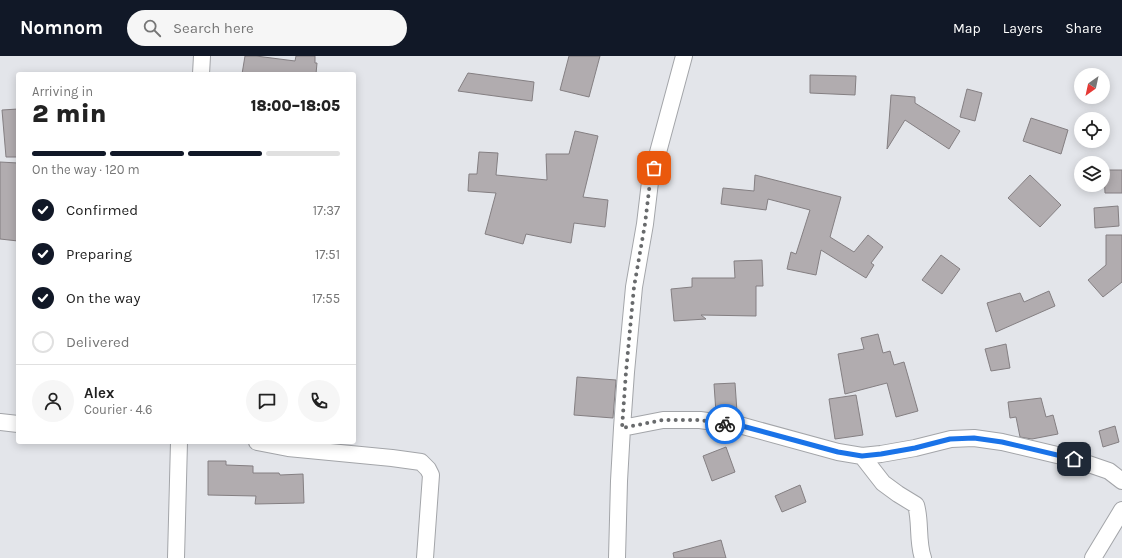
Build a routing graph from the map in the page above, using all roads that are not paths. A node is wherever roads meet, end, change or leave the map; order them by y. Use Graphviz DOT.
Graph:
graph roads {
  1 [pos="202,56"];
  2 [pos="684,56"];
  3 [pos="201,72"];
  4 [pos="0,422"];
  5 [pos="16,424"];
  6 [pos="622,428"];
  7 [pos="179,444"];
  8 [pos="267,444"];
  9 [pos="862,456"];
  10 [pos="1122,481"];
  11 [pos="1122,510"];
  12 [pos="176,558"];
  13 [pos="425,558"];
  14 [pos="616,558"];
  15 [pos="923,558"];
  16 [pos="1093,558"];
  1 -- 3 [label="street"];
  2 -- 6 [label="street"];
  4 -- 5 [label="street"];
  6 -- 9 [label="street"];
  6 -- 14 [label="street"];
  7 -- 12 [label="street"];
  8 -- 13 [label="street"];
  9 -- 10 [label="street"];
  9 -- 15 [label="street"];
  11 -- 16 [label="street"];
}
